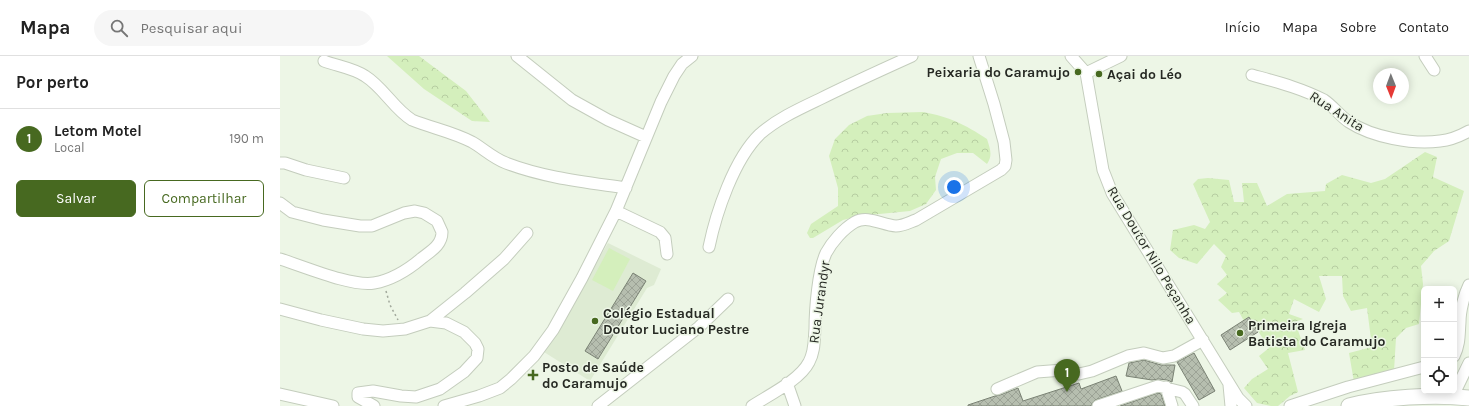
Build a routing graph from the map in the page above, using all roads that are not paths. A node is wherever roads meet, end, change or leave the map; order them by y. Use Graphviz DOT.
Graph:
graph roads {
  1 [pos="517,56"];
  2 [pos="692,56"];
  3 [pos="912,56"];
  4 [pos="979,56"];
  5 [pos="1071,56"];
  6 [pos="1121,56"];
  7 [pos="1425,56"];
  8 [pos="324,61"];
  9 [pos="1434,70"];
  10 [pos="1086,72"];
  11 [pos="1252,75"];
  12 [pos="1469,131"];
  13 [pos="646,137"];
  14 [pos="280,163"];
  15 [pos="344,178"];
  16 [pos="626,188"];
  17 [pos="280,203"];
  18 [pos="616,211"];
  19 [pos="527,234"];
  20 [pos="708,247"];
  21 [pos="667,254"];
  22 [pos="280,259"];
  23 [pos="1469,285"];
  24 [pos="728,299"];
  25 [pos="1466,304"];
  26 [pos="280,310"];
  27 [pos="430,321"];
  28 [pos="1204,340"];
  29 [pos="1457,351"];
  30 [pos="1469,363"];
  31 [pos="1421,368"];
  32 [pos="1229,381"];
  33 [pos="787,383"];
  34 [pos="1166,387"];
  35 [pos="996,389"];
  36 [pos="280,394"];
  37 [pos="1453,396"];
  38 [pos="1469,398"];
  39 [pos="1191,404"];
  40 [pos="333,406"];
  41 [pos="374,406"];
  42 [pos="444,406"];
  43 [pos="598,406"];
  44 [pos="752,406"];
  45 [pos="795,406"];
  46 [pos="1098,406"];
  47 [pos="1173,406"];
  48 [pos="1230,406"];
  49 [pos="1246,406"];
  50 [pos="1290,406"];
  51 [pos="1349,406"];
  1 -- 13 [label="street"];
  2 -- 13 [label="street"];
  3 -- 20 [label="street"];
  4 -- 33 [label="street, Rua Jurandyr"];
  5 -- 10 [label="street"];
  6 -- 10 [label="street"];
  7 -- 9 [label="street"];
  8 -- 16 [label="street"];
  10 -- 28 [label="street, Rua Doutor Nilo Peçanha"];
  11 -- 12 [label="street, Rua Anita"];
  13 -- 16 [label="street"];
  14 -- 15 [label="street"];
  16 -- 18 [label="street"];
  17 -- 22 [label="street"];
  18 -- 21 [label="street"];
  18 -- 42 [label="street"];
  19 -- 27 [label="street"];
  23 -- 25 [label="street"];
  24 -- 43 [label="street"];
  25 -- 29 [label="street"];
  26 -- 27 [label="street"];
  27 -- 41 [label="street"];
  28 -- 32 [label="street, Rua Doutor Nilo Peçanha"];
  28 -- 35 [label="street"];
  30 -- 37 [label="street"];
  31 -- 50 [label="street"];
  32 -- 48 [label="street, Rua Doutor Nilo Peçanha"];
  32 -- 49 [label="street, Rua Doutor Nilo Peçanha"];
  33 -- 44 [label="street, Rua Jurandyr"];
  33 -- 45 [label="street"];
  34 -- 39 [label="street"];
  34 -- 46 [label="street"];
  34 -- 47 [label="street"];
  36 -- 40 [label="street"];
  37 -- 38 [label="highway"];
  37 -- 51 [label="highway"];
  39 -- 47 [label="street"];
}
